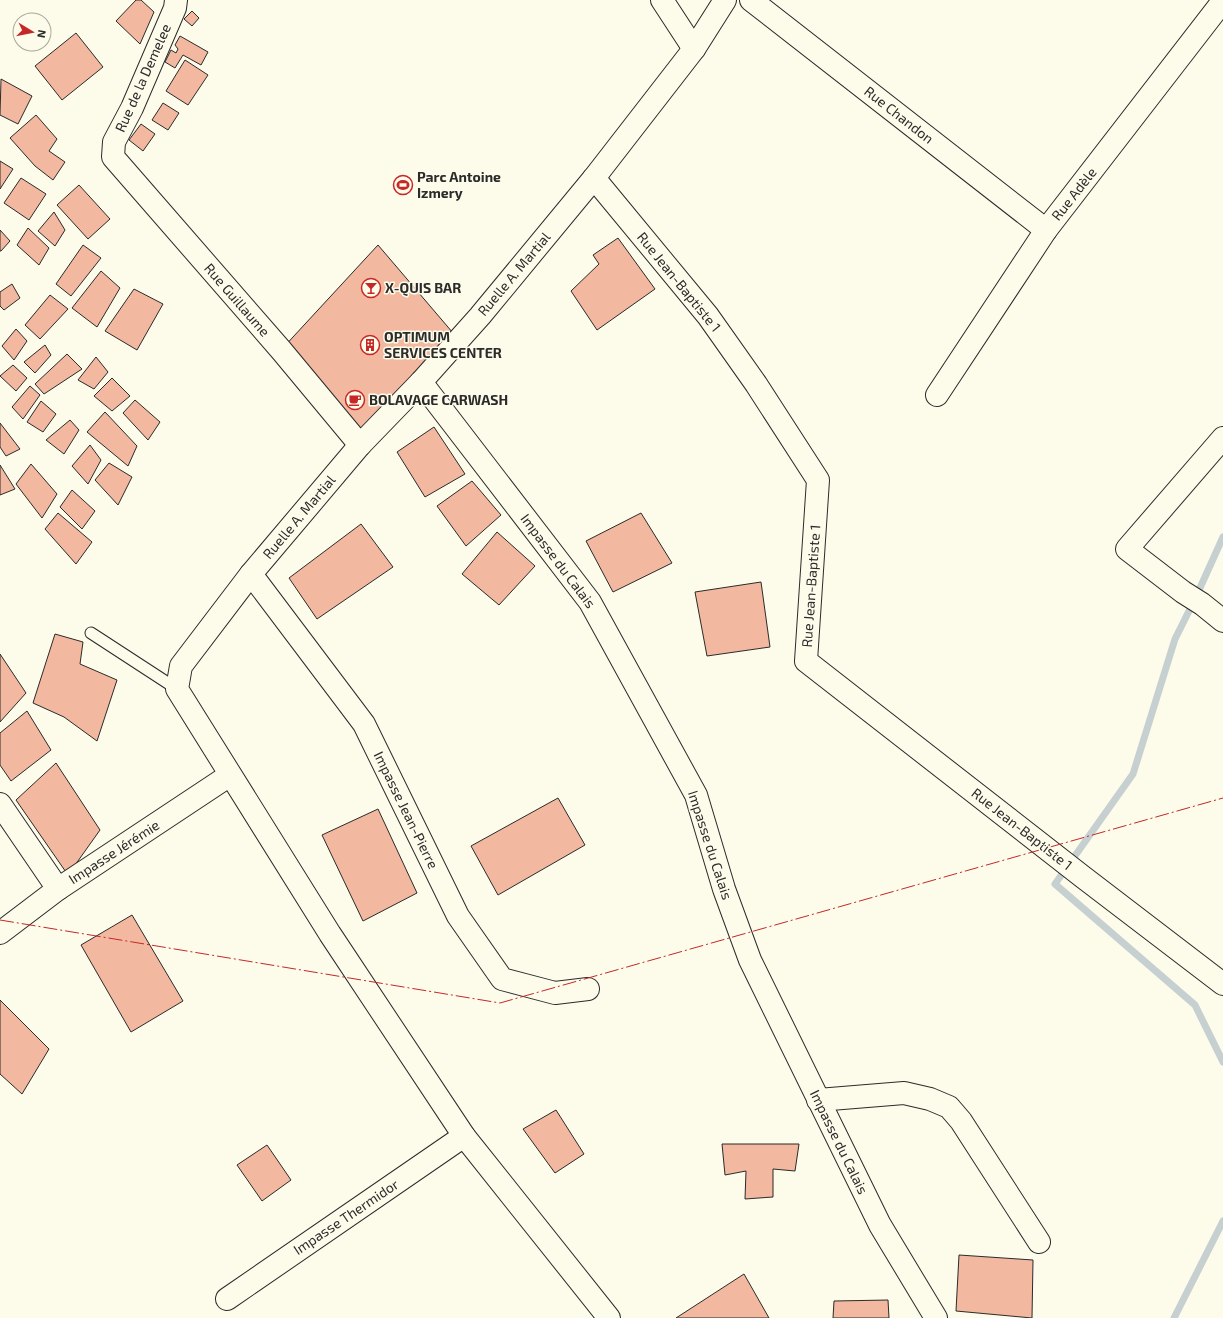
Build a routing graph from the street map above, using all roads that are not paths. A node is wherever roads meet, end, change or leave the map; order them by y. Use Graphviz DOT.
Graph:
graph roads {
  1 [pos="176,0"];
  2 [pos="662,0"];
  3 [pos="725,0"];
  4 [pos="751,0"];
  5 [pos="1223,1"];
  6 [pos="694,49"];
  7 [pos="113,157"];
  8 [pos="594,178"];
  9 [pos="1046,230"];
  10 [pos="422,382"];
  11 [pos="937,395"];
  12 [pos="1223,438"];
  13 [pos="360,445"];
  14 [pos="252,574"];
  15 [pos="1214,613"];
  16 [pos="91,633"];
  17 [pos="177,689"];
  18 [pos="230,775"];
  19 [pos="0,804"];
  20 [pos="58,889"];
  21 [pos="0,933"];
  22 [pos="1223,984"];
  23 [pos="588,989"];
  24 [pos="818,1100"];
  25 [pos="464,1136"];
  26 [pos="1039,1242"];
  27 [pos="227,1299"];
  28 [pos="609,1318"];
  29 [pos="936,1318"];
  1 -- 7 [label="street, Rue de la Demelee"];
  2 -- 6 [label="street"];
  3 -- 6 [label="street, Ruelle A. Martial"];
  4 -- 9 [label="street, Rue Chandon"];
  5 -- 9 [label="street, Rue Adèle"];
  6 -- 8 [label="street, Ruelle A. Martial"];
  7 -- 13 [label="street, Rue Guillaume"];
  8 -- 10 [label="street, Ruelle A. Martial"];
  8 -- 22 [label="street, Rue Jean-Baptiste 1"];
  9 -- 11 [label="street, Rue Adèle"];
  10 -- 13 [label="street, Ruelle A. Martial"];
  10 -- 24 [label="street, Impasse du Calais"];
  12 -- 15 [label="street"];
  13 -- 14 [label="street, Ruelle A. Martial"];
  14 -- 17 [label="street, Ruelle A. Martial"];
  14 -- 23 [label="street, Impasse Jean-Pierre"];
  16 -- 17 [label="lane"];
  17 -- 18 [label="street"];
  18 -- 20 [label="street, Impasse Jérémie"];
  18 -- 25 [label="street"];
  19 -- 20 [label="street"];
  20 -- 21 [label="street, Impasse Jérémie"];
  24 -- 26 [label="street"];
  24 -- 29 [label="street, Impasse du Calais"];
  25 -- 27 [label="street, Impasse Thermidor"];
  25 -- 28 [label="street"];
}
